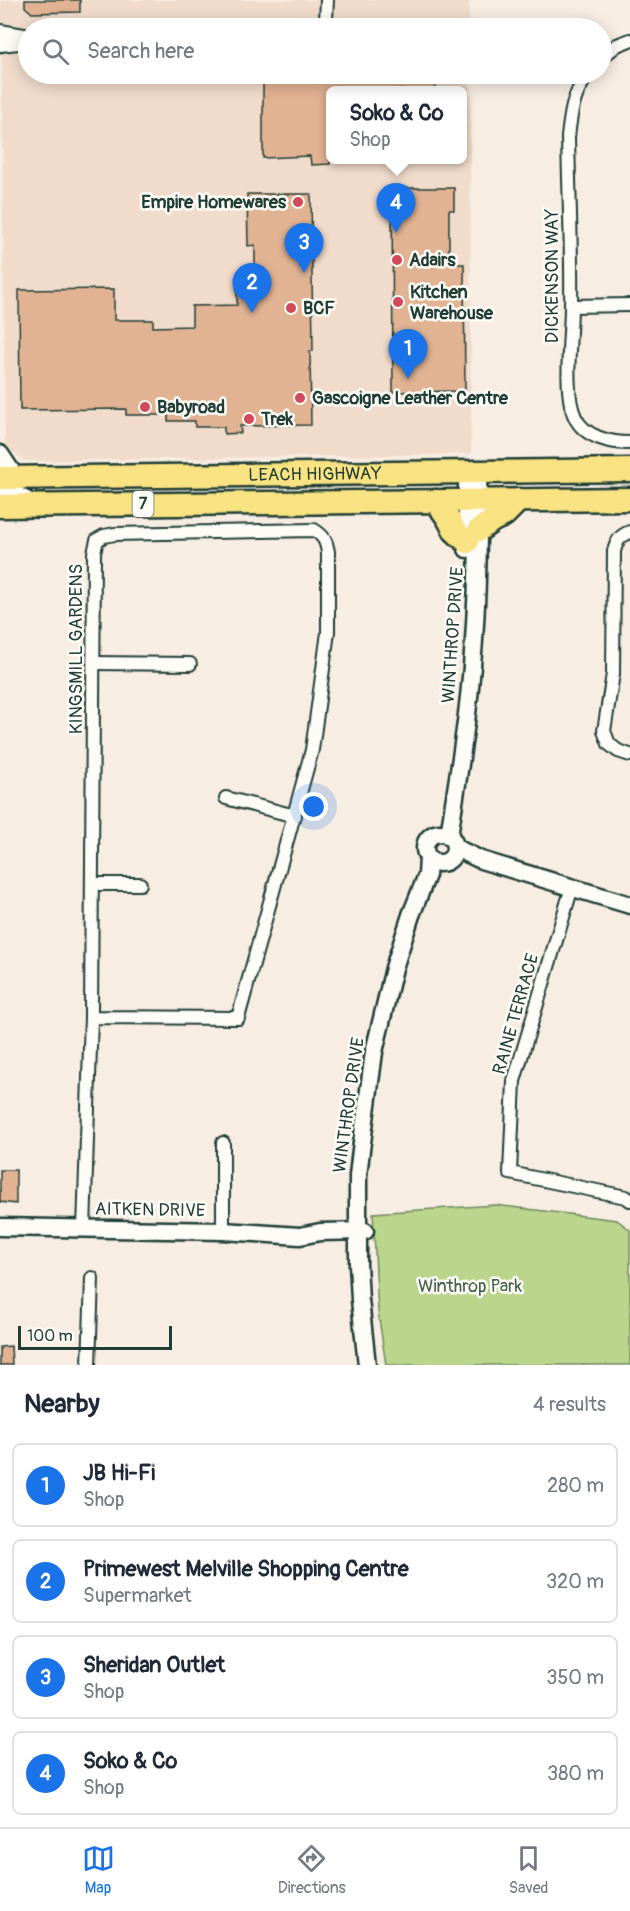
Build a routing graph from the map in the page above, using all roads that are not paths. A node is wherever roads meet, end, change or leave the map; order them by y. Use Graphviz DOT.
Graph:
graph roads {
  1 [pos="327,0"];
  2 [pos="326,18"];
  3 [pos="0,31"];
  4 [pos="18,33"];
  5 [pos="0,38"];
  6 [pos="630,40"];
  7 [pos="18,43"];
  8 [pos="0,44"];
  9 [pos="612,49"];
  10 [pos="581,84"];
  11 [pos="630,304"];
  12 [pos="572,306"];
  13 [pos="630,443"];
  14 [pos="0,454"];
  15 [pos="630,470"];
  16 [pos="472,472"];
  17 [pos="5,482"];
  18 [pos="630,499"];
  19 [pos="436,501"];
  20 [pos="473,501"];
  21 [pos="519,501"];
  22 [pos="0,506"];
  23 [pos="36,506"];
  24 [pos="630,532"];
  25 [pos="473,536"];
  26 [pos="94,663"];
  27 [pos="190,664"];
  28 [pos="630,755"];
  29 [pos="226,798"];
  30 [pos="295,816"];
  31 [pos="444,849"];
  32 [pos="93,884"];
  33 [pos="140,884"];
  34 [pos="572,887"];
  35 [pos="630,905"];
  36 [pos="91,1017"];
  37 [pos="223,1143"];
  38 [pos="630,1184"];
  39 [pos="628,1199"];
  40 [pos="0,1227"];
  41 [pos="84,1229"];
  42 [pos="224,1231"];
  43 [pos="361,1237"];
  44 [pos="92,1278"];
  45 [pos="89,1365"];
  46 [pos="367,1365"];
  47 [pos="376,1365"];
  1 -- 2 [label="street"];
  3 -- 4 [label="street"];
  5 -- 8 [label="street"];
  6 -- 9 [label="street"];
  7 -- 8 [label="street"];
  10 -- 12 [label="street, DICKENSON WAY"];
  11 -- 12 [label="street"];
  12 -- 13 [label="street, DICKENSON WAY"];
  14 -- 17 [label="street"];
  15 -- 16 [label="highway, LEACH HIGHWAY / 7"];
  16 -- 17 [label="highway, LEACH HIGHWAY / 7"];
  16 -- 20 [label="street, WINTHROP DRIVE"];
  17 -- 23 [label="street"];
  18 -- 21 [label="highway, LEACH HIGHWAY / 7"];
  19 -- 20 [label="highway, LEACH HIGHWAY / 7"];
  19 -- 23 [label="highway, LEACH HIGHWAY / 7"];
  19 -- 25 [label="highway"];
  20 -- 21 [label="highway, LEACH HIGHWAY / 7"];
  20 -- 25 [label="street, WINTHROP DRIVE"];
  21 -- 25 [label="highway"];
  22 -- 23 [label="highway, LEACH HIGHWAY / 7"];
  24 -- 28 [label="street"];
  25 -- 31 [label="street, WINTHROP DRIVE"];
  26 -- 27 [label="street"];
  26 -- 30 [label="street, KINGSMILL GARDENS"];
  26 -- 32 [label="street, KINGSMILL GARDENS"];
  29 -- 30 [label="street"];
  30 -- 36 [label="street, KINGSMILL GARDENS"];
  31 -- 34 [label="street"];
  31 -- 43 [label="street, WINTHROP DRIVE"];
  32 -- 33 [label="street"];
  32 -- 36 [label="street, KINGSMILL GARDENS"];
  34 -- 35 [label="street"];
  34 -- 39 [label="street, RAINE TERRACE"];
  36 -- 41 [label="street, KINGSMILL GARDENS"];
  37 -- 42 [label="street"];
  38 -- 39 [label="street"];
  40 -- 41 [label="street, AITKEN DRIVE"];
  41 -- 42 [label="street, AITKEN DRIVE"];
  42 -- 43 [label="street, AITKEN DRIVE"];
  43 -- 46 [label="street, WINTHROP DRIVE"];
  43 -- 47 [label="street, WINTHROP DRIVE"];
  44 -- 45 [label="street"];
}
